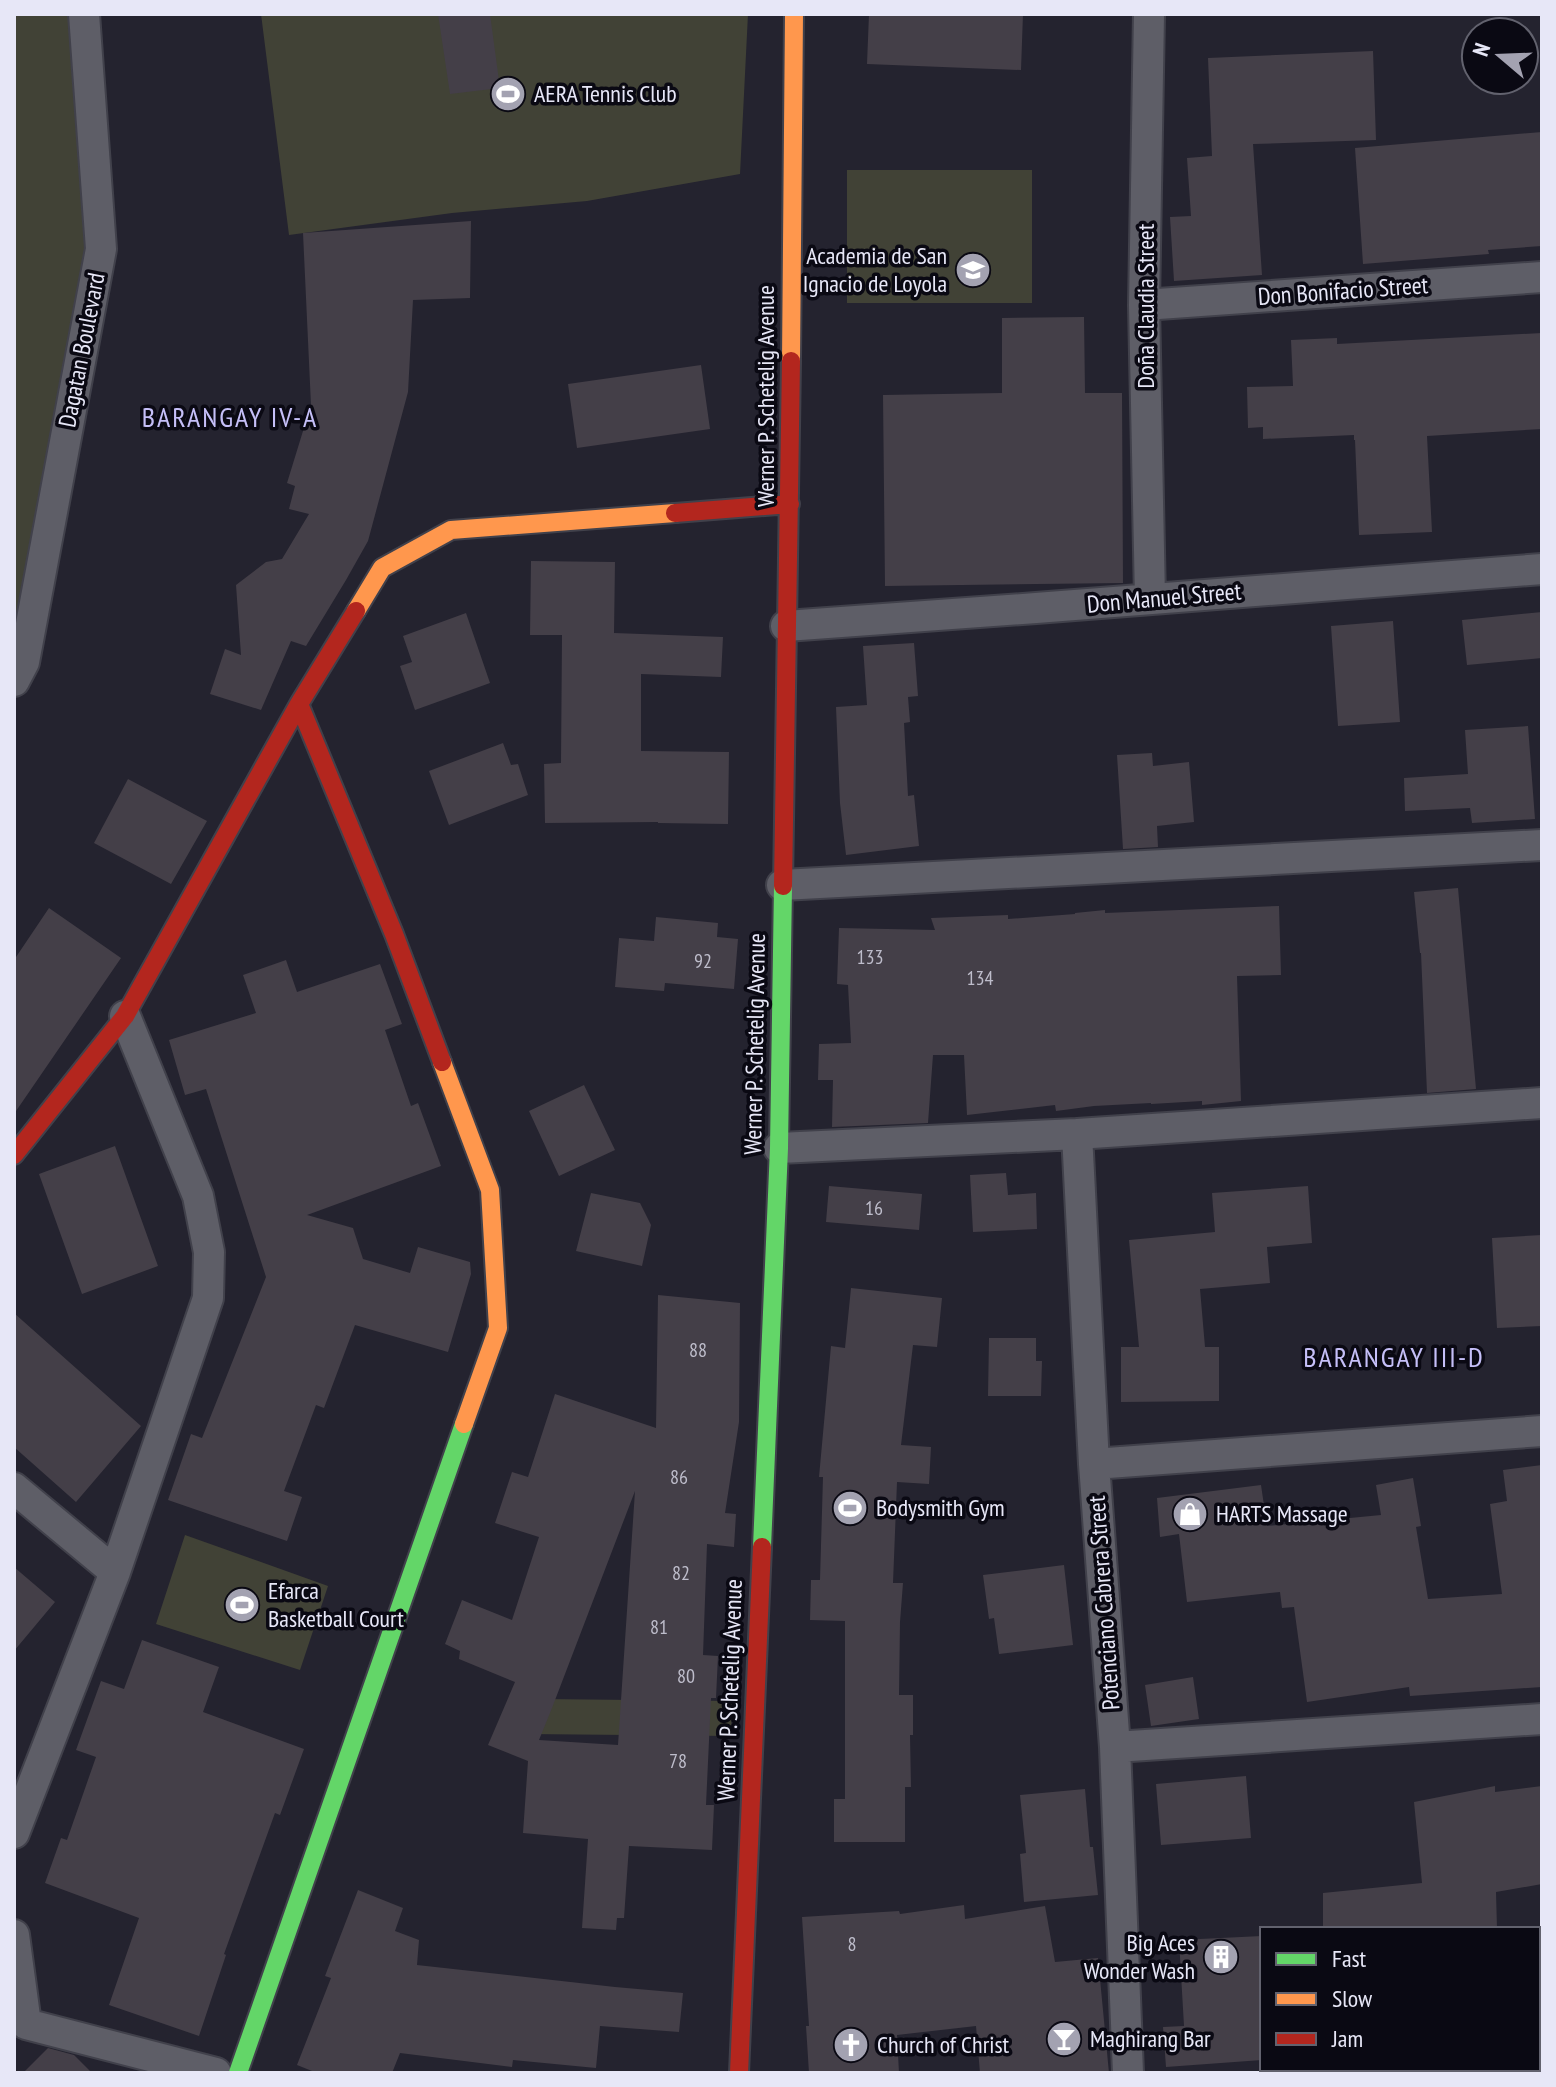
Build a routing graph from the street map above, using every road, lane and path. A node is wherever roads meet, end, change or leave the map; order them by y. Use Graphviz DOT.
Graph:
graph roads {
  1 [pos="84,14"];
  2 [pos="794,14"];
  3 [pos="1149,14"];
  4 [pos="1542,277"];
  5 [pos="1144,305"];
  6 [pos="790,504"];
  7 [pos="1542,569"];
  8 [pos="1150,599"];
  9 [pos="786,626"];
  10 [pos="14,681"];
  11 [pos="299,704"];
  12 [pos="1542,845"];
  13 [pos="782,885"];
  14 [pos="125,1016"];
  15 [pos="1542,1103"];
  16 [pos="1077,1134"];
  17 [pos="779,1148"];
  18 [pos="14,1155"];
  19 [pos="1542,1431"];
  20 [pos="1094,1464"];
  21 [pos="14,1488"];
  22 [pos="115,1572"];
  23 [pos="1542,1719"];
  24 [pos="1115,1747"];
  25 [pos="14,1833"];
  26 [pos="14,1935"];
  27 [pos="216,2073"];
  28 [pos="238,2073"];
  29 [pos="739,2073"];
  30 [pos="1128,2073"];
  1 -- 10 [label="street, Dagatan Boulevard"];
  2 -- 6 [label="street, Werner P. Schetelig Avenue"];
  3 -- 5 [label="street, Doña Claudia Street"];
  4 -- 5 [label="street, Don Bonifacio Street"];
  5 -- 8 [label="street, Doña Claudia Street"];
  6 -- 9 [label="street, Werner P. Schetelig Avenue"];
  6 -- 11 [label="street"];
  7 -- 8 [label="street, Don Manuel Street"];
  8 -- 9 [label="street, Don Manuel Street"];
  9 -- 13 [label="street, Werner P. Schetelig Avenue"];
  11 -- 14 [label="street"];
  11 -- 28 [label="street"];
  12 -- 13 [label="street"];
  13 -- 17 [label="street, Werner P. Schetelig Avenue"];
  14 -- 18 [label="street"];
  14 -- 22 [label="street"];
  15 -- 16 [label="street"];
  16 -- 17 [label="street"];
  16 -- 20 [label="street, Potenciano Cabrera Street"];
  17 -- 29 [label="street, Werner P. Schetelig Avenue"];
  19 -- 20 [label="street"];
  20 -- 24 [label="street, Potenciano Cabrera Street"];
  21 -- 22 [label="street"];
  22 -- 25 [label="street"];
  23 -- 24 [label="street"];
  24 -- 30 [label="street, Potenciano Cabrera Street"];
  26 -- 27 [label="street"];
}
